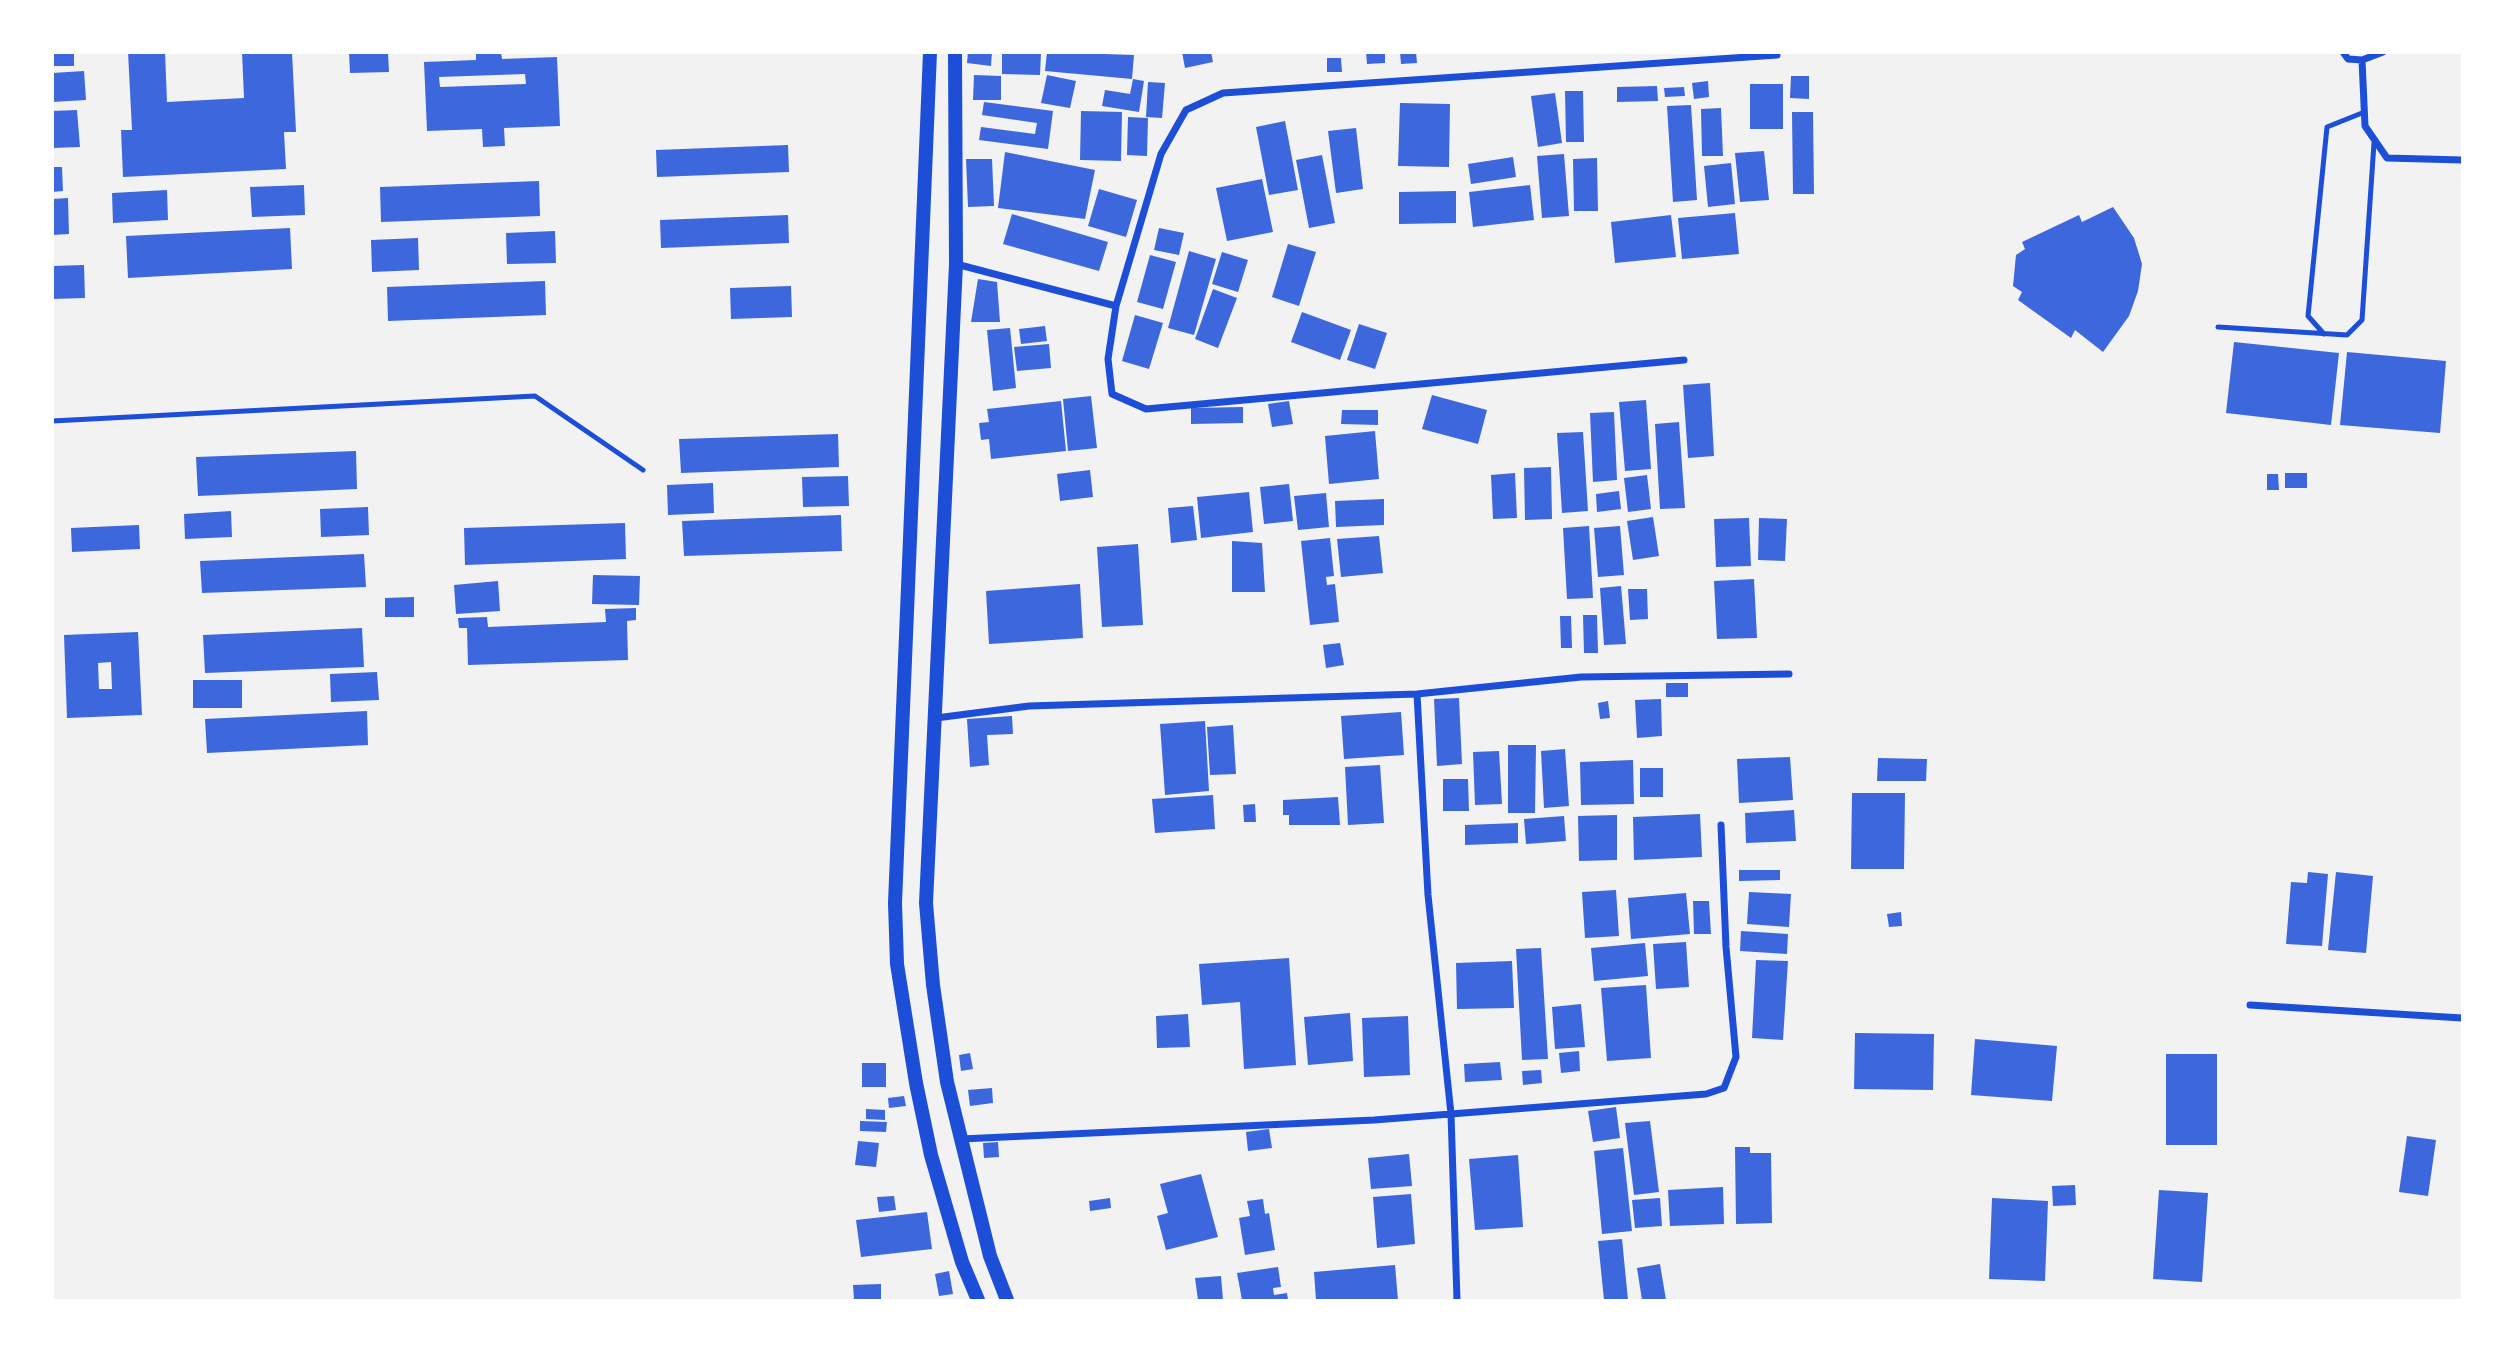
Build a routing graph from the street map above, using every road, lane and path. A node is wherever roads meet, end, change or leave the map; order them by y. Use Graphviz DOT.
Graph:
graph roads {
  1 [pos="930,52"];
  2 [pos="955,52"];
  3 [pos="2343,52"];
  4 [pos="2383,52"];
  5 [pos="1777,55"];
  6 [pos="2362,60"];
  7 [pos="2362,113"];
  8 [pos="2374,143"];
  9 [pos="2462,160"];
  10 [pos="956,264"];
  11 [pos="1115,306"];
  12 [pos="2218,327"];
  13 [pos="2325,335"];
  14 [pos="1684,360"];
  15 [pos="52,421"];
  16 [pos="643,470"];
  17 [pos="1789,674"];
  18 [pos="1417,694"];
  19 [pos="936,719"];
  20 [pos="1721,825"];
  21 [pos="2250,1005"];
  22 [pos="2462,1018"];
  23 [pos="1451,1114"];
  24 [pos="960,1139"];
  25 [pos="978,1300"];
  26 [pos="1007,1300"];
  27 [pos="1457,1300"];
  1 -- 25 [label="main road"];
  2 -- 10 [label="main road"];
  3 -- 6 [label="street"];
  4 -- 6 [label="street"];
  5 -- 11 [label="street"];
  6 -- 7 [label="street"];
  7 -- 8 [label="street"];
  7 -- 13 [label="lane"];
  8 -- 9 [label="street"];
  8 -- 13 [label="lane"];
  10 -- 11 [label="street"];
  10 -- 19 [label="main road"];
  11 -- 14 [label="street"];
  12 -- 13 [label="lane"];
  15 -- 16 [label="lane"];
  17 -- 18 [label="street"];
  18 -- 19 [label="street"];
  18 -- 23 [label="street"];
  19 -- 24 [label="main road"];
  20 -- 23 [label="street"];
  21 -- 22 [label="street"];
  23 -- 24 [label="street"];
  23 -- 27 [label="street"];
  24 -- 26 [label="main road"];
}
